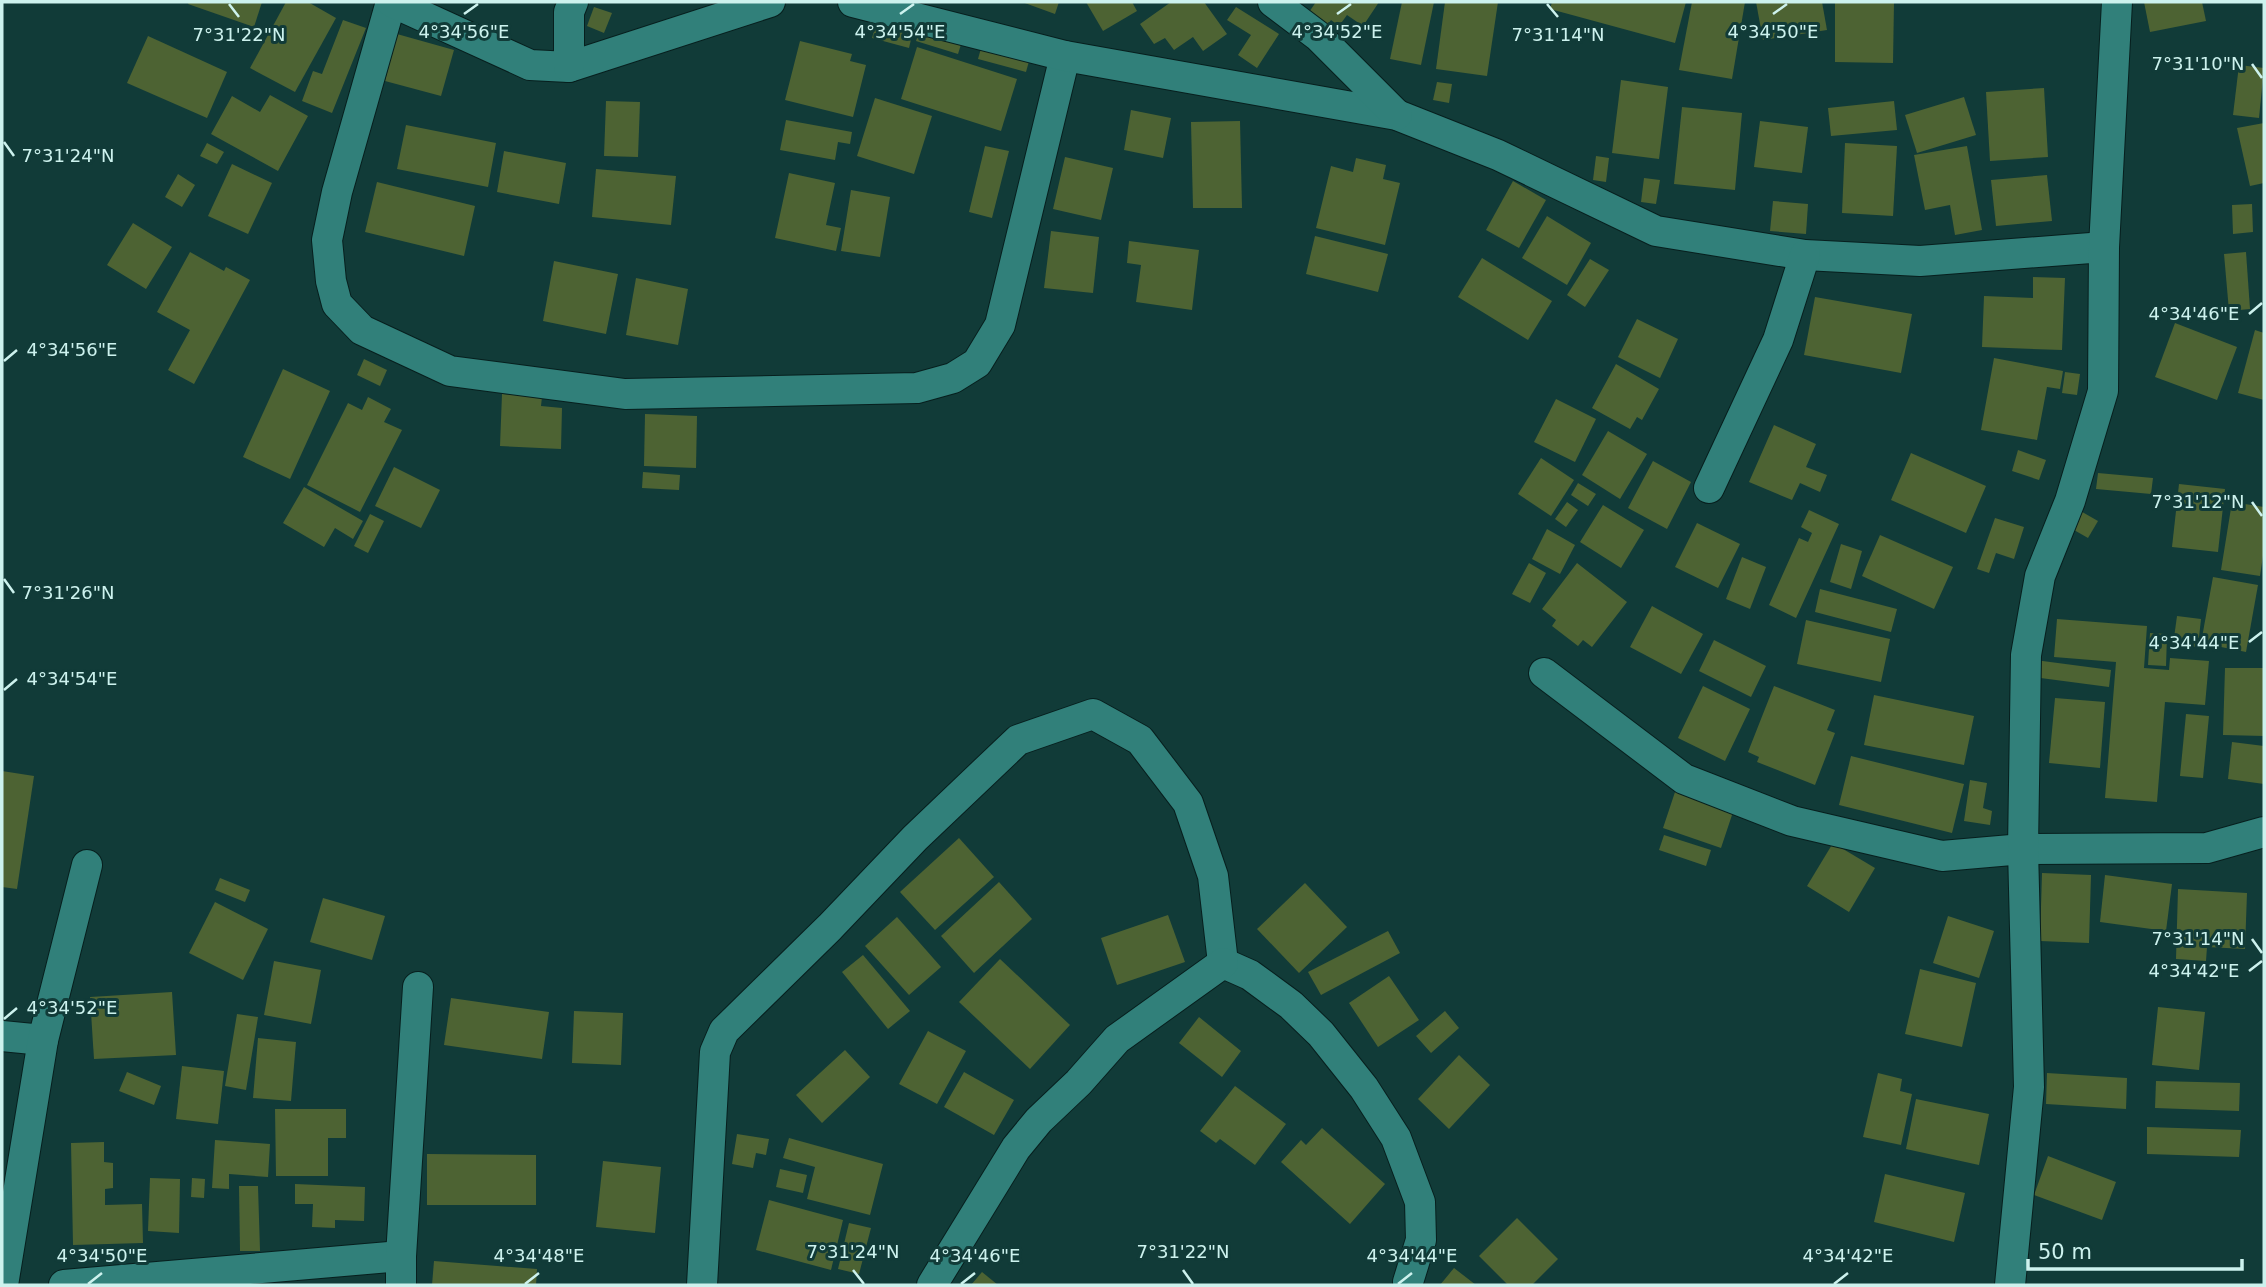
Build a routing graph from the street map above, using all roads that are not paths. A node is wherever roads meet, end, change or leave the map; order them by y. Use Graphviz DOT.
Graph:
graph roads {
  1 [pos="391,2"];
  2 [pos="573,2"];
  3 [pos="770,2"];
  4 [pos="853,2"];
  5 [pos="1273,2"];
  6 [pos="2117,2"];
  7 [pos="1065,56"];
  8 [pos="569,67"];
  9 [pos="1397,115"];
  10 [pos="2104,247"];
  11 [pos="1805,254"];
  12 [pos="1709,488"];
  13 [pos="1544,673"];
  14 [pos="2264,832"];
  15 [pos="2023,849"];
  16 [pos="87,865"];
  17 [pos="1223,963"];
  18 [pos="418,987"];
  19 [pos="2,1036"];
  20 [pos="43,1040"];
  21 [pos="401,1271"];
  22 [pos="1408,1282"];
  23 [pos="4,1285"];
  24 [pos="64,1285"];
  25 [pos="702,1285"];
  26 [pos="932,1285"];
  27 [pos="2010,1285"];
  1 -- 7 [label="street"];
  1 -- 8 [label="street"];
  2 -- 8 [label="street"];
  3 -- 8 [label="street"];
  4 -- 7 [label="street"];
  5 -- 9 [label="street"];
  6 -- 10 [label="street"];
  7 -- 9 [label="street"];
  9 -- 11 [label="street"];
  10 -- 11 [label="street"];
  10 -- 15 [label="street"];
  11 -- 12 [label="street"];
  13 -- 15 [label="street"];
  14 -- 15 [label="street"];
  15 -- 27 [label="street"];
  16 -- 20 [label="street"];
  17 -- 22 [label="street"];
  17 -- 25 [label="street"];
  17 -- 26 [label="street"];
  18 -- 21 [label="street"];
  19 -- 20 [label="street"];
  20 -- 23 [label="street"];
  21 -- 24 [label="street"];
}
